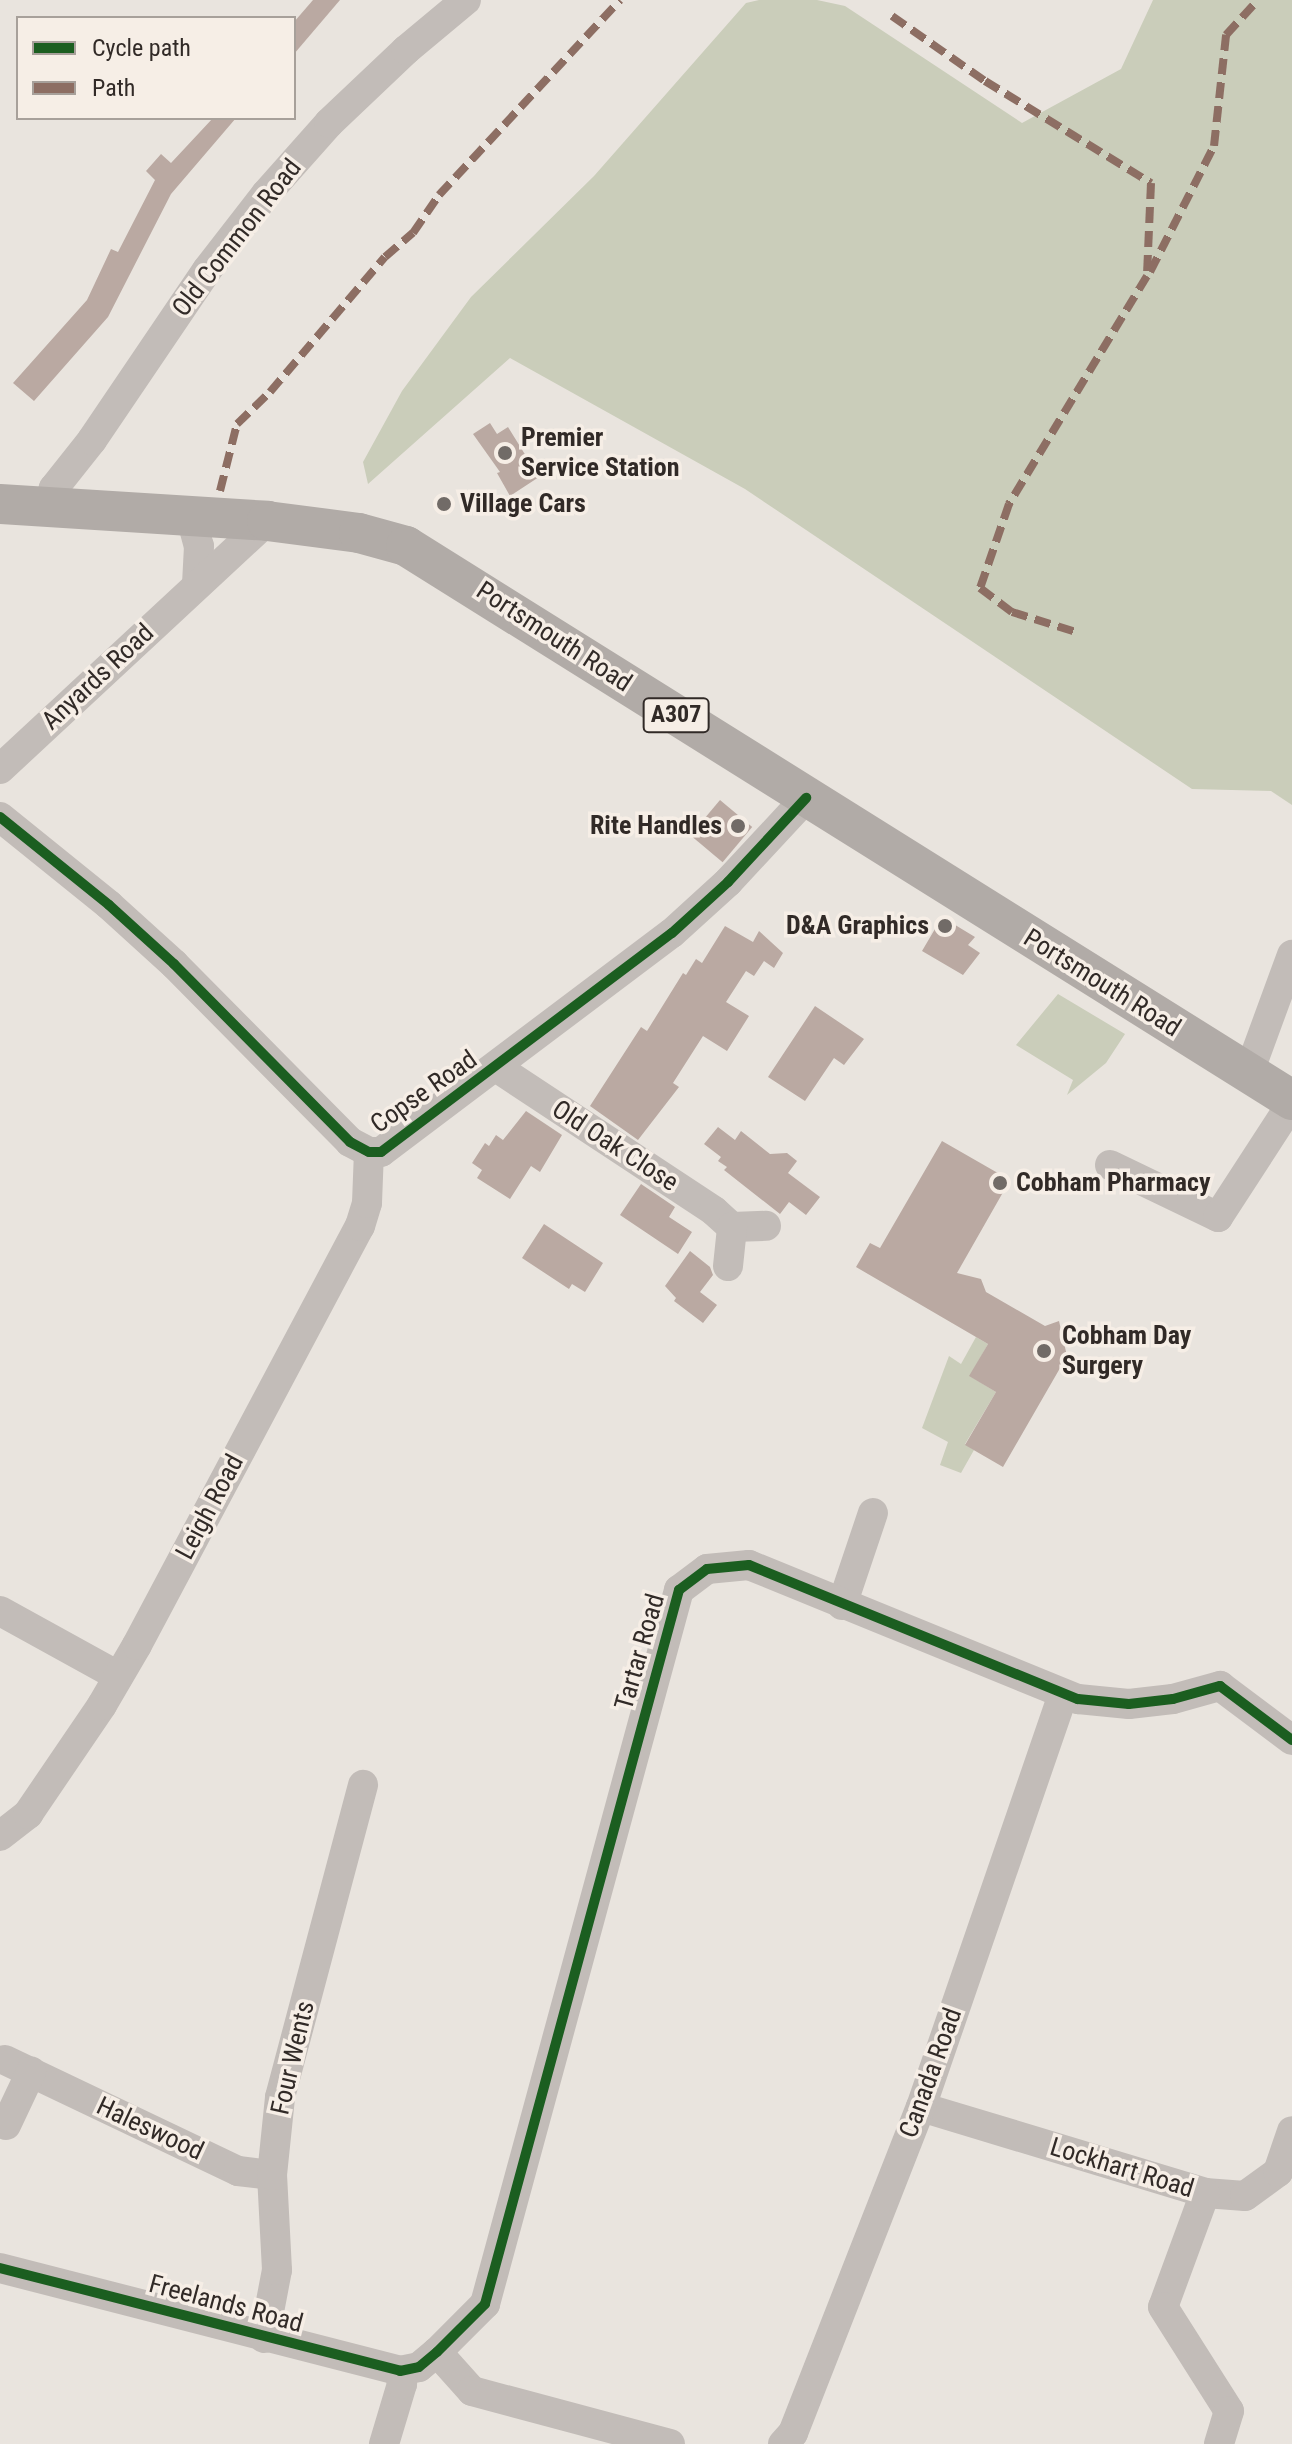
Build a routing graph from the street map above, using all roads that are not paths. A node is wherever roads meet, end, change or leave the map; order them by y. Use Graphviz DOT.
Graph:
graph roads {
  1 [pos="466,0"];
  2 [pos="0,504"];
  3 [pos="47,508"];
  4 [pos="191,517"];
  5 [pos="267,521"];
  6 [pos="197,585"];
  7 [pos="0,769"];
  8 [pos="806,798"];
  9 [pos="0,817"];
  10 [pos="1292,955"];
  11 [pos="496,1067"];
  12 [pos="1248,1075"];
  13 [pos="1292,1101"];
  14 [pos="369,1152"];
  15 [pos="1110,1165"];
  16 [pos="766,1226"];
  17 [pos="732,1227"];
  18 [pos="728,1266"];
  19 [pos="873,1513"];
  20 [pos="842,1605"];
  21 [pos="0,1611"];
  22 [pos="118,1676"];
  23 [pos="1063,1695"];
  24 [pos="1292,1740"];
  25 [pos="363,1785"];
  26 [pos="0,1836"];
  27 [pos="921,2107"];
  28 [pos="6,2125"];
  29 [pos="1292,2131"];
  30 [pos="272,2175"];
  31 [pos="1205,2193"];
  32 [pos="0,2268"];
  33 [pos="264,2338"];
  34 [pos="437,2352"];
  35 [pos="400,2371"];
  36 [pos="384,2444"];
  37 [pos="670,2444"];
  38 [pos="783,2444"];
  39 [pos="1219,2444"];
  1 -- 3 [label="street, Old Common Road"];
  2 -- 3 [label="main road, Portsmouth Road / A307"];
  3 -- 4 [label="main road, Portsmouth Road / A307"];
  4 -- 5 [label="main road, Portsmouth Road / A307"];
  4 -- 6 [label="street"];
  5 -- 6 [label="street, Anyards Road"];
  5 -- 8 [label="main road, Portsmouth Road / A307"];
  6 -- 7 [label="street, Anyards Road"];
  8 -- 11 [label="street, Copse Road"];
  8 -- 12 [label="main road, Portsmouth Road / A307"];
  9 -- 14 [label="street, Copse Road"];
  10 -- 12 [label="street"];
  11 -- 14 [label="street, Copse Road"];
  11 -- 17 [label="street, Old Oak Close"];
  12 -- 13 [label="main road, Portsmouth Road / A307"];
  13 -- 15 [label="street"];
  14 -- 22 [label="street, Leigh Road"];
  16 -- 17 [label="street"];
  17 -- 18 [label="street"];
  19 -- 20 [label="street"];
  20 -- 23 [label="street, Tartar Road"];
  20 -- 34 [label="street, Tartar Road"];
  21 -- 22 [label="street"];
  22 -- 26 [label="street, Leigh Road"];
  23 -- 24 [label="street, Tartar Road"];
  23 -- 27 [label="street, Canada Road"];
  25 -- 30 [label="street, Four Wents"];
  27 -- 31 [label="street, Lockhart Road"];
  27 -- 38 [label="street, Canada Road"];
  28 -- 30 [label="street, Haleswood"];
  29 -- 31 [label="street, Lockhart Road"];
  30 -- 33 [label="street, Four Wents"];
  31 -- 39 [label="street"];
  32 -- 33 [label="street, Freelands Road"];
  33 -- 35 [label="street, Freelands Road"];
  34 -- 35 [label="street"];
  34 -- 37 [label="street"];
  35 -- 36 [label="street"];
}
